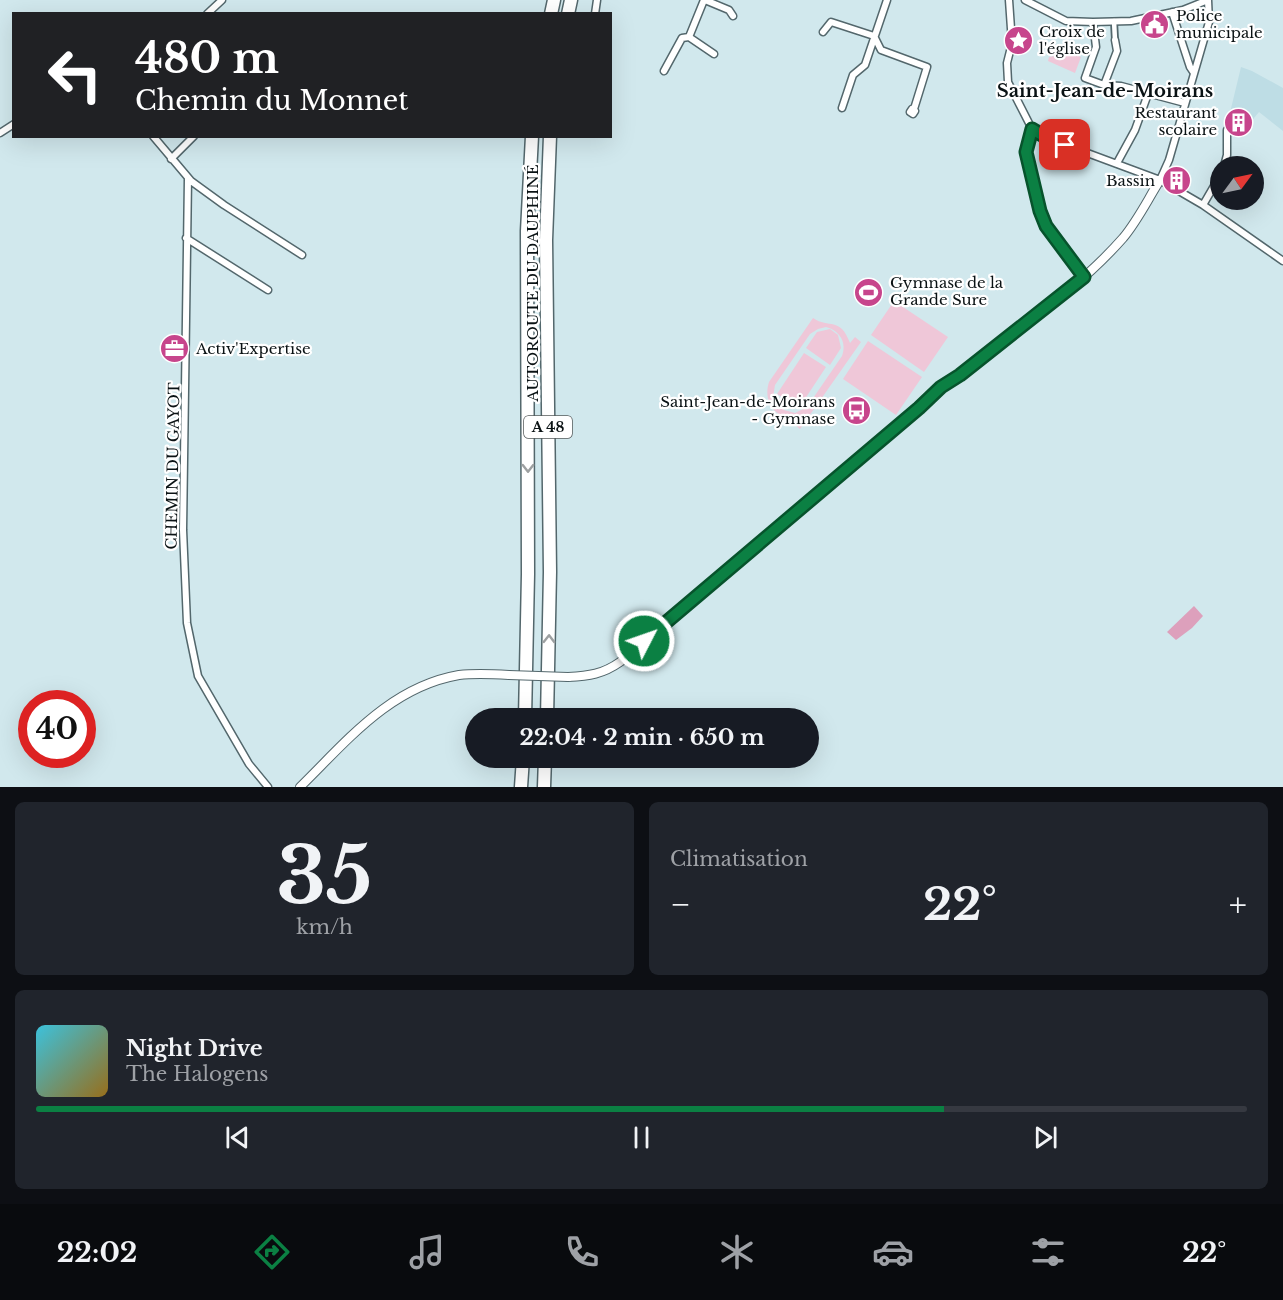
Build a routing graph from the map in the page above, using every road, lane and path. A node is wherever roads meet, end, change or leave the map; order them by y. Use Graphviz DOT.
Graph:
graph roads {
  1 [pos="222,0"];
  2 [pos="704,0"];
  3 [pos="887,0"];
  4 [pos="1009,0"];
  5 [pos="1025,0"];
  6 [pos="1208,0"];
  7 [pos="209,12"];
  8 [pos="1172,12"];
  9 [pos="733,16"];
  10 [pos="1114,21"];
  11 [pos="1093,22"];
  12 [pos="824,32"];
  13 [pos="874,36"];
  14 [pos="689,37"];
  15 [pos="1115,40"];
  16 [pos="714,54"];
  17 [pos="664,71"];
  18 [pos="1194,72"];
  19 [pos="1104,85"];
  20 [pos="1148,94"];
  21 [pos="1185,103"];
  22 [pos="842,108"];
  23 [pos="914,109"];
  24 [pos="1032,129"];
  25 [pos="1227,130"];
  26 [pos="155,138"];
  27 [pos="192,138"];
  28 [pos="532,138"];
  29 [pos="550,138"];
  30 [pos="1226,156"];
  31 [pos="171,159"];
  32 [pos="1117,164"];
  33 [pos="188,178"];
  34 [pos="1160,180"];
  35 [pos="1210,193"];
  36 [pos="1203,205"];
  37 [pos="186,238"];
  38 [pos="302,255"];
  39 [pos="1283,261"];
  40 [pos="1084,277"];
  41 [pos="268,290"];
  42 [pos="525,708"];
  43 [pos="547,708"];
  44 [pos="522,768"];
  45 [pos="545,768"];
  46 [pos="268,787"];
  47 [pos="300,787"];
  48 [pos="521,787"];
  49 [pos="544,787"];
  1 -- 7 [label="street"];
  2 -- 9 [label="street"];
  2 -- 14 [label="street"];
  3 -- 13 [label="street"];
  4 -- 24 [label="street"];
  5 -- 11 [label="street"];
  6 -- 8 [label="street"];
  6 -- 18 [label="street"];
  8 -- 10 [label="street"];
  8 -- 18 [label="street"];
  10 -- 11 [label="street"];
  10 -- 15 [label="street"];
  11 -- 19 [label="street"];
  12 -- 13 [label="street"];
  13 -- 22 [label="street"];
  13 -- 23 [label="street"];
  14 -- 16 [label="street"];
  14 -- 17 [label="street"];
  15 -- 19 [label="street"];
  18 -- 21 [label="street"];
  19 -- 20 [label="street"];
  20 -- 21 [label="street"];
  20 -- 32 [label="street"];
  21 -- 34 [label="street"];
  24 -- 32 [label="street"];
  24 -- 40 [label="street"];
  25 -- 30 [label="street"];
  26 -- 31 [label="street"];
  27 -- 31 [label="street"];
  28 -- 42 [label="highway, AUTOROUTE DU DAUPHINÉ / A 48, one-way"];
  43 -- 29 [label="highway, AUTOROUTE DU DAUPHINÉ / A 48, one-way"];
  31 -- 33 [label="street"];
  32 -- 34 [label="street"];
  33 -- 37 [label="street, CHEMIN DU GAYOT"];
  33 -- 38 [label="street"];
  34 -- 36 [label="street"];
  34 -- 40 [label="street"];
  35 -- 36 [label="street"];
  36 -- 39 [label="street"];
  37 -- 41 [label="street"];
  37 -- 46 [label="street, CHEMIN DU GAYOT"];
  40 -- 47 [label="street, bridge"];
  44 -- 48 [label="highway"];
  45 -- 49 [label="highway"];
}
